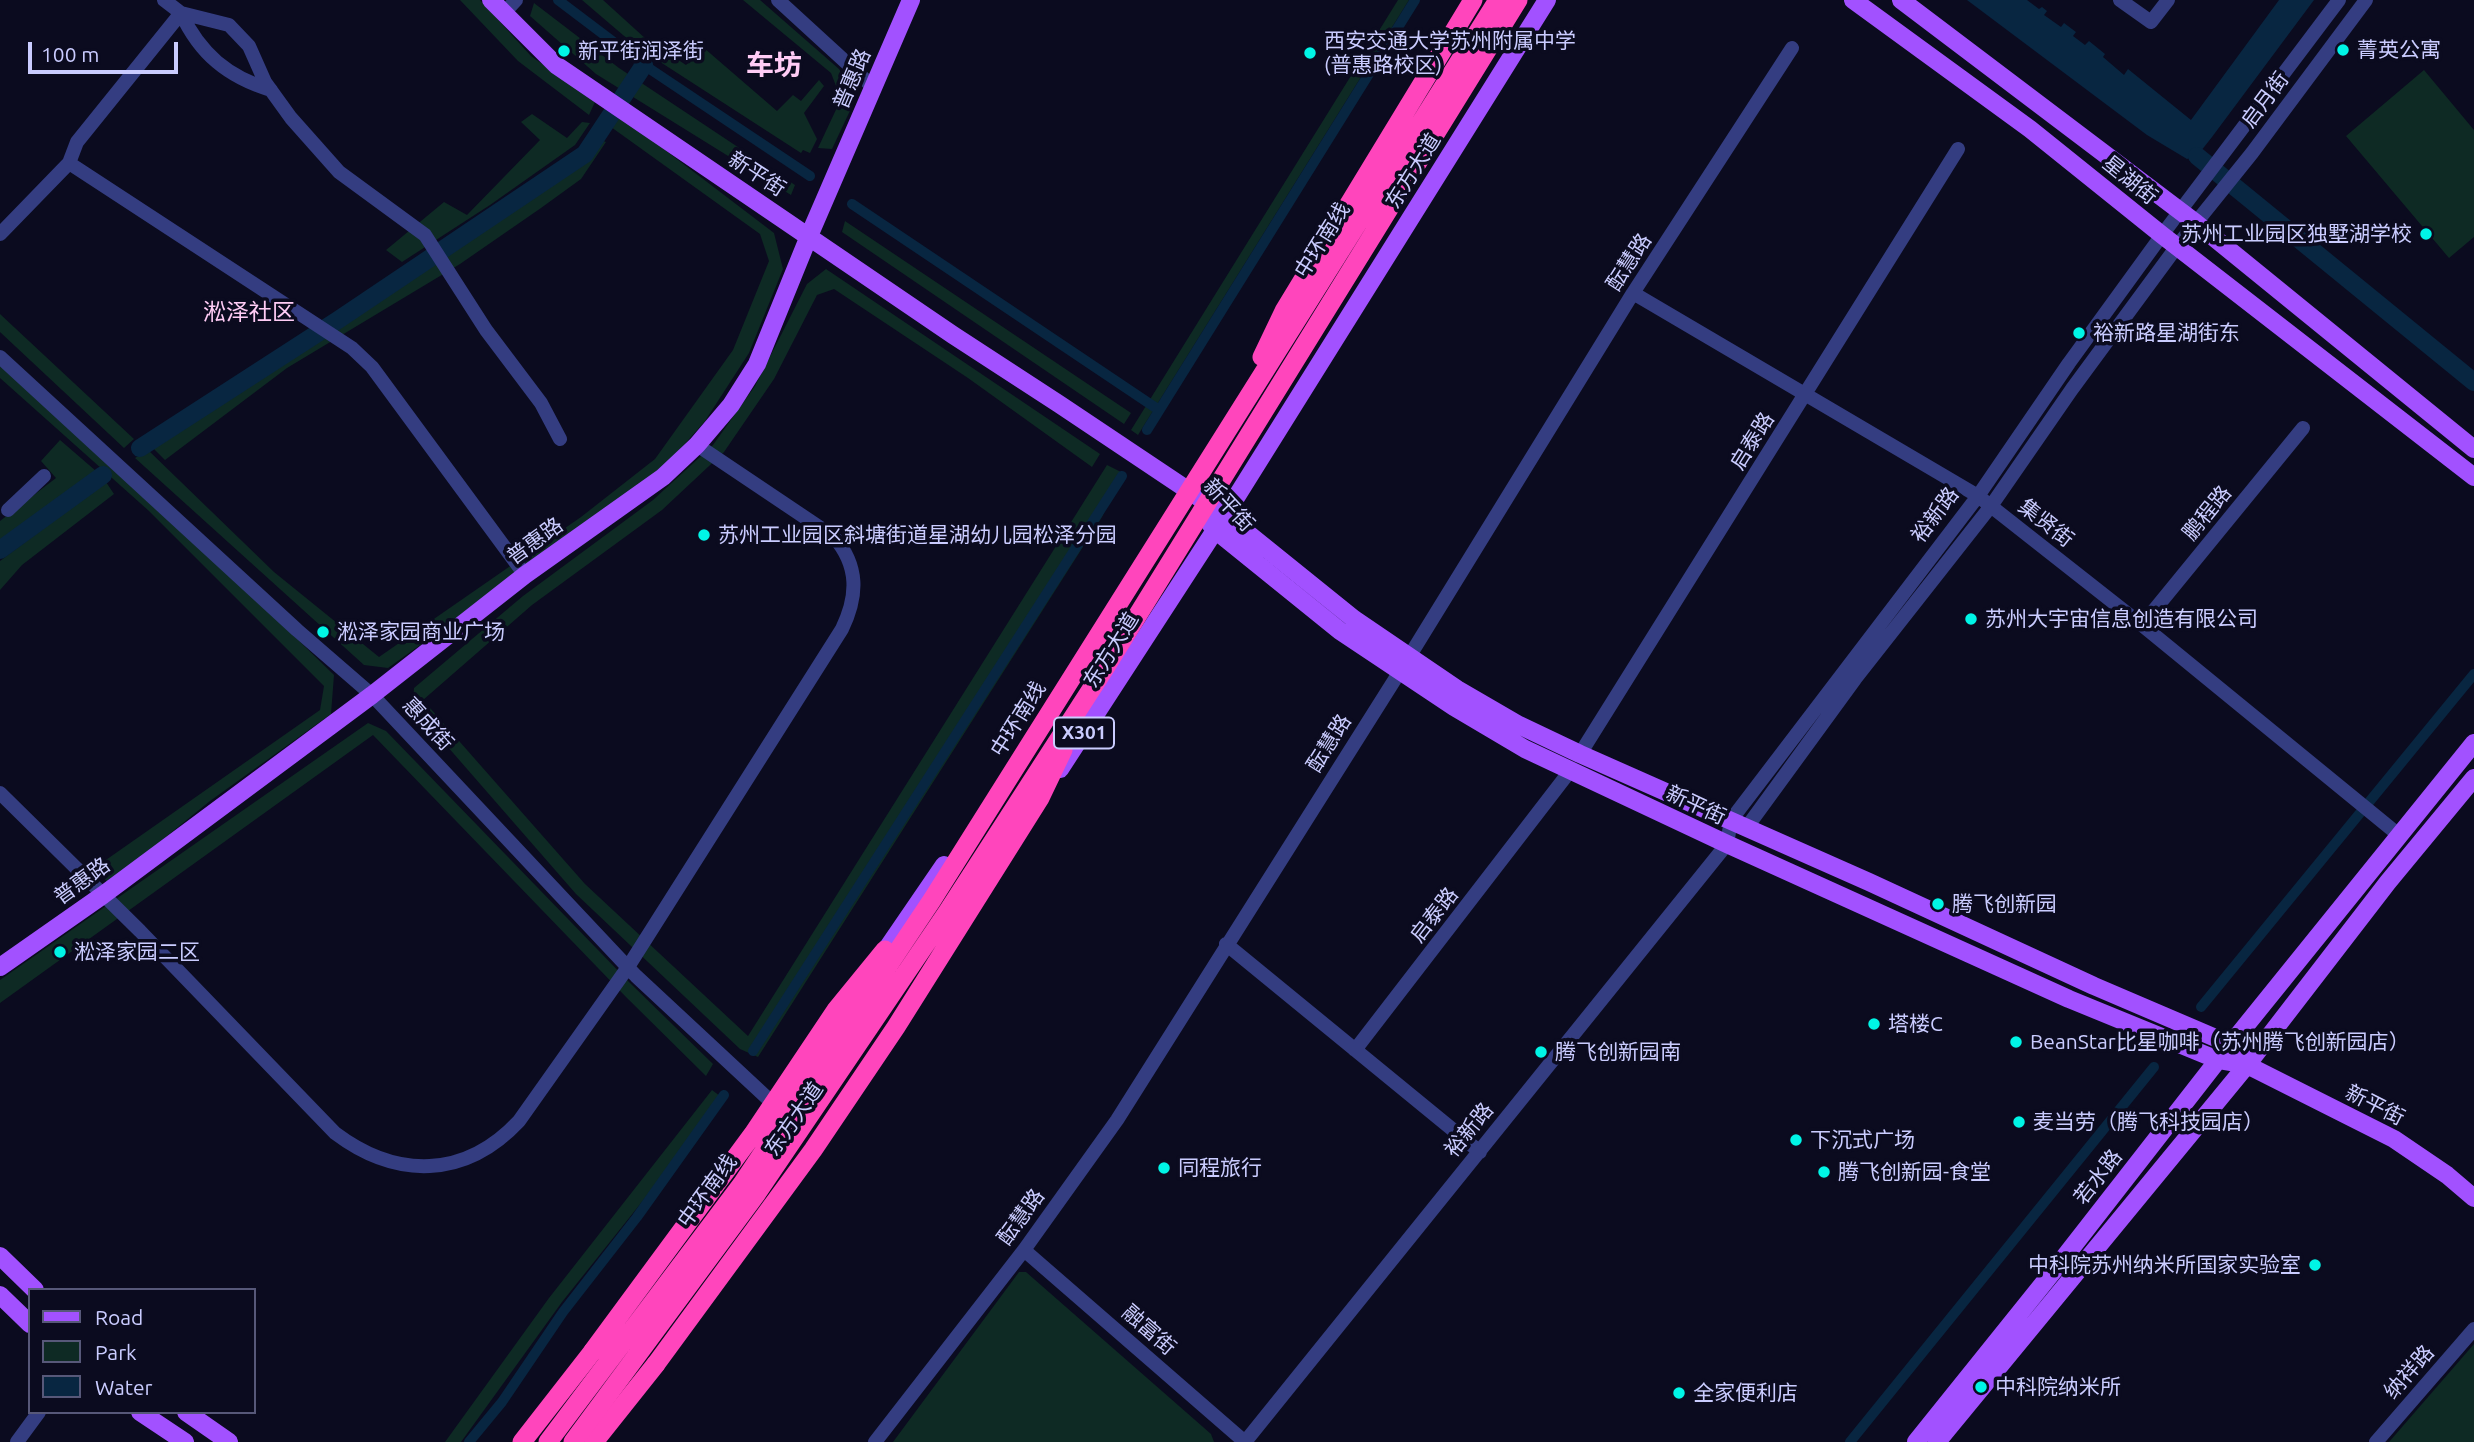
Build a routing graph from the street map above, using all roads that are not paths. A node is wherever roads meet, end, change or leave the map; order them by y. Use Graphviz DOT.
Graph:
graph roads {
  1 [pos="164,0"];
  2 [pos="778,0"];
  3 [pos="911,0"];
  4 [pos="1472,0"];
  5 [pos="1482,0"];
  6 [pos="1498,0"];
  7 [pos="1518,0"];
  8 [pos="1547,0"];
  9 [pos="1853,0"];
  10 [pos="1901,0"];
  11 [pos="2120,0"];
  12 [pos="2168,0"];
  13 [pos="2339,0"];
  14 [pos="2366,0"];
  15 [pos="504,4"];
  16 [pos="181,13"];
  17 [pos="1792,48"];
  18 [pos="873,87"];
  19 [pos="271,89"];
  20 [pos="1958,149"];
  21 [pos="69,163"];
  22 [pos="2180,211"];
  23 [pos="2196,223"];
  24 [pos="0,234"];
  25 [pos="2162,235"];
  26 [pos="809,236"];
  27 [pos="2178,245"];
  28 [pos="1633,293"];
  29 [pos="0,356"];
  30 [pos="1806,395"];
  31 [pos="2303,428"];
  32 [pos="1222,438"];
  33 [pos="560,439"];
  34 [pos="697,445"];
  35 [pos="2474,449"];
  36 [pos="44,477"];
  37 [pos="2474,477"];
  38 [pos="1183,489"];
  39 [pos="1978,496"];
  40 [pos="1991,506"];
  41 [pos="8,510"];
  42 [pos="1220,523"];
  43 [pos="525,575"];
  44 [pos="2143,625"];
  45 [pos="1404,664"];
  46 [pos="1105,668"];
  47 [pos="372,695"];
  48 [pos="2474,743"];
  49 [pos="1580,754"];
  50 [pos="1570,771"];
  51 [pos="2474,778"];
  52 [pos="0,793"];
  53 [pos="1739,824"];
  54 [pos="2400,836"];
  55 [pos="1727,844"];
  56 [pos="955,865"];
  57 [pos="103,895"];
  58 [pos="1226,944"];
  59 [pos="0,967"];
  60 [pos="628,967"];
  61 [pos="2232,1045"];
  62 [pos="1355,1050"];
  63 [pos="2218,1060"];
  64 [pos="2247,1065"];
  65 [pos="778,1109"];
  66 [pos="811,1137"];
  67 [pos="1480,1152"];
  68 [pos="2474,1198"];
  69 [pos="1024,1250"];
  70 [pos="0,1256"];
  71 [pos="33,1288"];
  72 [pos="0,1295"];
  73 [pos="28,1322"];
  74 [pos="2474,1329"];
  75 [pos="143,1414"];
  76 [pos="189,1414"];
  77 [pos="36,1417"];
  78 [pos="18,1442"];
  79 [pos="185,1442"];
  80 [pos="229,1442"];
  81 [pos="522,1442"];
  82 [pos="533,1442"];
  83 [pos="548,1442"];
  84 [pos="573,1442"];
  85 [pos="587,1442"];
  86 [pos="594,1442"];
  87 [pos="875,1442"];
  88 [pos="1245,1442"];
  89 [pos="1916,1442"];
  90 [pos="1937,1442"];
  91 [pos="2376,1442"];
  1 -- 16 [label="street"];
  2 -- 18 [label="street"];
  3 -- 18 [label="main road, 普惠路"];
  4 -- 32 [label="highway, bridge"];
  5 -- 38 [label="main road, 东方大道 / X301"];
  6 -- 32 [label="highway, 中环南线, bridge"];
  7 -- 46 [label="highway, 中环南线, bridge"];
  8 -- 42 [label="main road, 东方大道 / X301"];
  9 -- 25 [label="main road, 星湖街"];
  10 -- 22 [label="main road, 星湖街"];
  11 -- 12 [label="street"];
  13 -- 22 [label="street, 启月街"];
  14 -- 23 [label="street, 启月街"];
  15 -- 26 [label="main road, 新平街"];
  16 -- 19 [label="street"];
  16 -- 19 [label="street"];
  16 -- 21 [label="street"];
  17 -- 28 [label="street, 酝慧路"];
  18 -- 26 [label="main road, 普惠路"];
  19 -- 33 [label="street"];
  20 -- 30 [label="street, 启泰路"];
  21 -- 24 [label="street"];
  21 -- 43 [label="street"];
  22 -- 23 [label="main road, 星湖街"];
  22 -- 25 [label="street, 裕新路"];
  23 -- 27 [label="street, 裕新路"];
  23 -- 35 [label="main road, 星湖街"];
  25 -- 27 [label="main road, 星湖街"];
  25 -- 39 [label="street, 裕新路"];
  26 -- 34 [label="main road, 普惠路"];
  26 -- 38 [label="main road, 新平街"];
  27 -- 37 [label="main road, 星湖街"];
  27 -- 40 [label="street, 裕新路"];
  28 -- 30 [label="street, 集贤街"];
  28 -- 45 [label="street, 酝慧路"];
  29 -- 47 [label="street, 惠成街"];
  30 -- 39 [label="street, 集贤街"];
  30 -- 49 [label="street, 启泰路"];
  31 -- 44 [label="street, 鹏程路"];
  32 -- 56 [label="highway, 中环南线, bridge"];
  34 -- 43 [label="main road, 普惠路"];
  34 -- 60 [label="street"];
  36 -- 41 [label="street"];
  38 -- 42 [label="main road, 新平街"];
  38 -- 65 [label="main road, 东方大道 / X301"];
  39 -- 40 [label="street, 集贤街"];
  39 -- 53 [label="street, 裕新路"];
  40 -- 44 [label="street, 集贤街"];
  40 -- 53 [label="street, 裕新路"];
  42 -- 45 [label="main road, 新平街"];
  42 -- 66 [label="main road, 东方大道 / X301"];
  43 -- 47 [label="main road, 普惠路"];
  44 -- 54 [label="street, 集贤街"];
  45 -- 49 [label="main road, 新平街"];
  45 -- 50 [label="main road, 新平街"];
  45 -- 58 [label="street, 酝慧路"];
  46 -- 84 [label="highway, 中环南线, bridge"];
  46 -- 86 [label="highway, bridge"];
  47 -- 57 [label="main road, 普惠路"];
  47 -- 60 [label="street, 惠成街"];
  48 -- 54 [label="main road, 若水路"];
  49 -- 53 [label="main road, 新平街"];
  50 -- 55 [label="main road, 新平街"];
  50 -- 62 [label="street, 启泰路"];
  51 -- 64 [label="main road, 若水路"];
  52 -- 57 [label="street"];
  53 -- 55 [label="main road, 裕新路"];
  53 -- 61 [label="main road, 新平街"];
  54 -- 61 [label="main road, 若水路"];
  55 -- 63 [label="main road, 新平街"];
  55 -- 67 [label="street, 裕新路"];
  56 -- 81 [label="highway, bridge"];
  56 -- 83 [label="highway, 中环南线, bridge"];
  57 -- 59 [label="main road, 普惠路"];
  57 -- 60 [label="street"];
  58 -- 62 [label="street"];
  58 -- 69 [label="street, 酝慧路"];
  60 -- 65 [label="street, 惠成街"];
  61 -- 63 [label="main road, 若水路"];
  61 -- 64 [label="main road, 新平街"];
  62 -- 67 [label="street"];
  63 -- 64 [label="main road, 新平街"];
  63 -- 89 [label="main road, 若水路"];
  64 -- 68 [label="main road, 新平街"];
  64 -- 90 [label="main road, 若水路"];
  65 -- 66 [label="street, 惠成街"];
  65 -- 82 [label="main road, 东方大道 / X301"];
  66 -- 85 [label="main road, 东方大道 / X301"];
  67 -- 88 [label="street, 裕新路"];
  69 -- 87 [label="street, 酝慧路"];
  69 -- 88 [label="street, 融富街"];
  70 -- 71 [label="main road"];
  72 -- 73 [label="main road"];
  74 -- 91 [label="street, 纳祥路"];
  75 -- 79 [label="main road"];
  76 -- 80 [label="main road"];
  77 -- 78 [label="street"];
}
